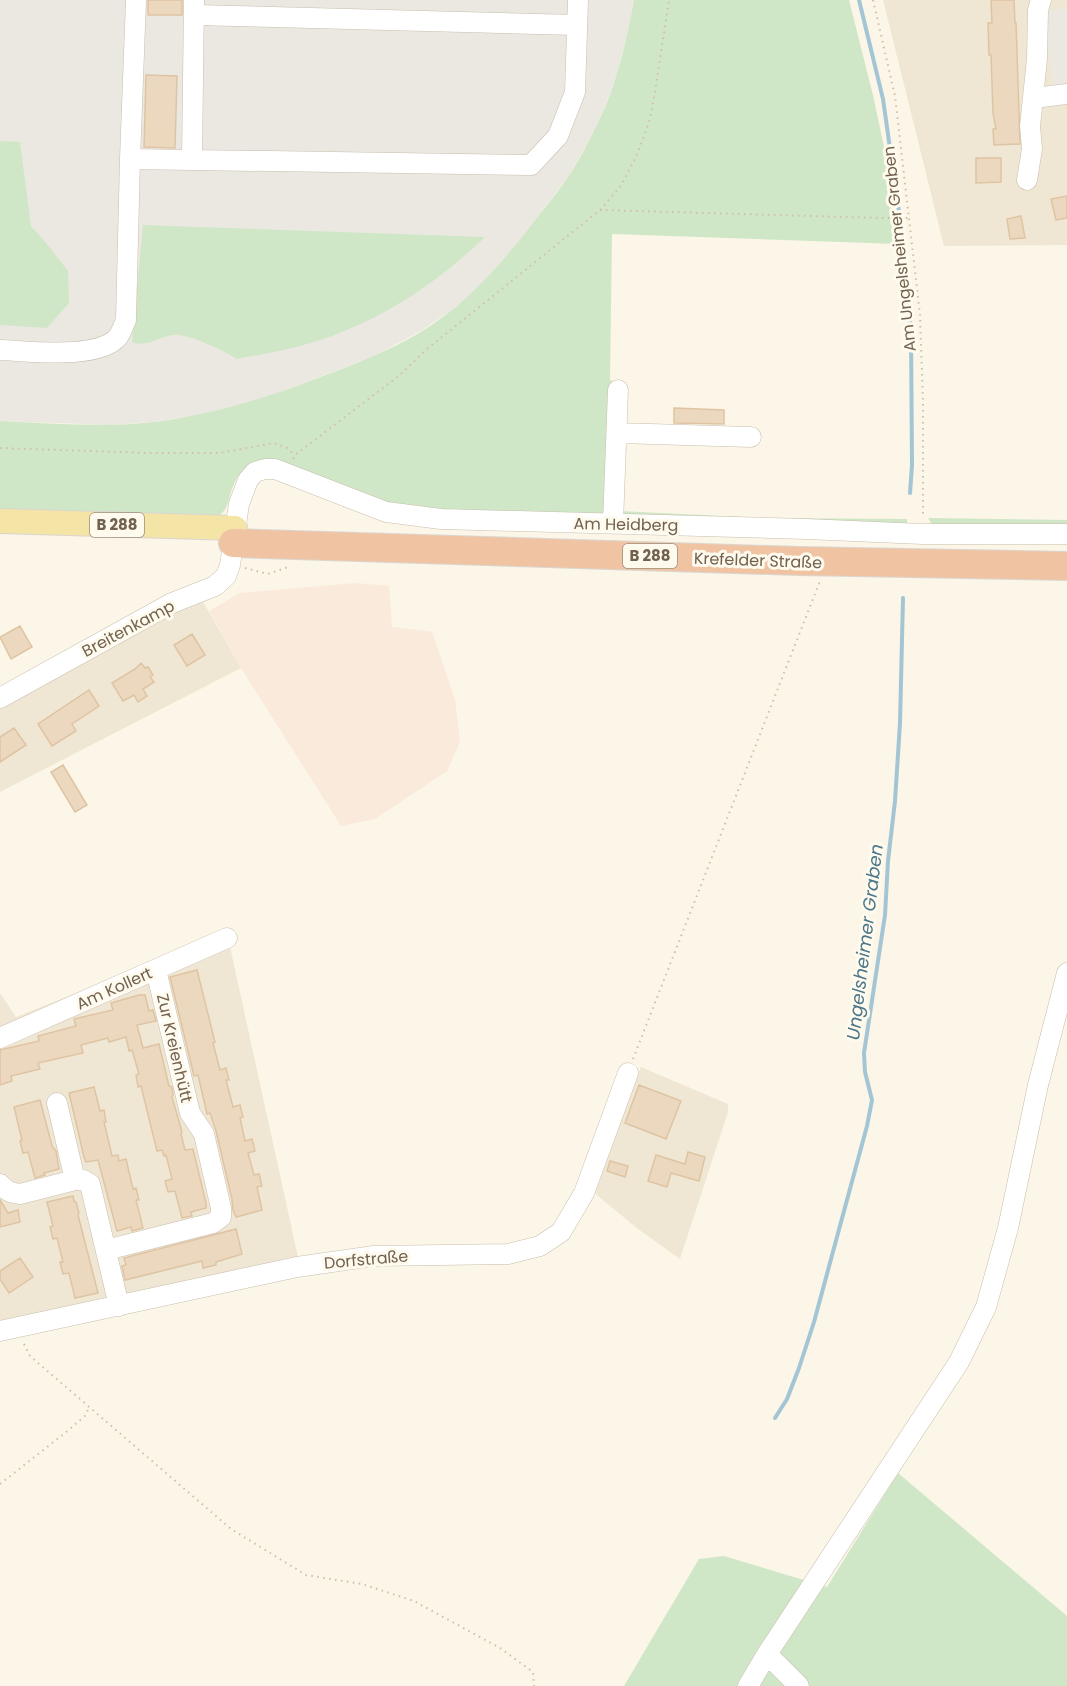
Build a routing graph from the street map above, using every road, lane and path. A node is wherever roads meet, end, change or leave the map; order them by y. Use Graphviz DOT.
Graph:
graph roads {
  1 [pos="136,0"];
  2 [pos="578,0"];
  3 [pos="669,0"];
  4 [pos="873,0"];
  5 [pos="1041,0"];
  6 [pos="194,7"];
  7 [pos="577,25"];
  8 [pos="1067,94"];
  9 [pos="1034,98"];
  10 [pos="130,159"];
  11 [pos="192,159"];
  12 [pos="1027,180"];
  13 [pos="600,210"];
  14 [pos="909,218"];
  15 [pos="0,350"];
  16 [pos="618,390"];
  17 [pos="617,434"];
  18 [pos="751,437"];
  19 [pos="0,448"];
  20 [pos="0,521"];
  21 [pos="613,524"];
  22 [pos="922,534"];
  23 [pos="1067,534"];
  24 [pos="0,536"];
  25 [pos="234,536"];
  26 [pos="1067,552"];
  27 [pos="1067,566"];
  28 [pos="822,577"];
  29 [pos="0,698"];
  30 [pos="227,938"];
  31 [pos="156,970"];
  32 [pos="1067,973"];
  33 [pos="0,1038"];
  34 [pos="628,1073"];
  35 [pos="57,1103"];
  36 [pos="75,1180"];
  37 [pos="0,1184"];
  38 [pos="106,1250"];
  39 [pos="119,1306"];
  40 [pos="8,1330"];
  41 [pos="89,1406"];
  42 [pos="0,1484"];
  43 [pos="767,1654"];
  44 [pos="534,1686"];
  45 [pos="748,1686"];
  46 [pos="799,1686"];
  1 -- 10 [label="street"];
  2 -- 7 [label="street"];
  3 -- 13 [label="path"];
  4 -- 14 [label="path, Am Ungelsheimer Graben"];
  5 -- 9 [label="street"];
  6 -- 7 [label="street"];
  6 -- 11 [label="street"];
  7 -- 11 [label="street"];
  8 -- 9 [label="street"];
  9 -- 12 [label="street"];
  10 -- 11 [label="street"];
  10 -- 15 [label="street"];
  13 -- 14 [label="path"];
  13 -- 19 [label="path"];
  14 -- 22 [label="path, Am Ungelsheimer Graben"];
  16 -- 17 [label="street"];
  17 -- 18 [label="street"];
  17 -- 21 [label="street"];
  20 -- 25 [label="main road, Krefelder Straße / B 288"];
  21 -- 22 [label="street, Am Heidberg"];
  21 -- 25 [label="street, Am Heidberg"];
  22 -- 23 [label="street, Am Heidberg"];
  24 -- 25 [label="main road, Krefelder Straße / B 288"];
  25 -- 26 [label="highway, Krefelder Straße / B 288"];
  25 -- 27 [label="highway, Krefelder Straße / B 288"];
  25 -- 29 [label="street, Breitenkamp"];
  28 -- 34 [label="path"];
  30 -- 31 [label="street, Am Kollert"];
  31 -- 33 [label="street, Am Kollert"];
  31 -- 38 [label="street, Zur Kreienhütt"];
  32 -- 43 [label="street"];
  34 -- 39 [label="street, Dorfstraße"];
  35 -- 36 [label="street"];
  36 -- 37 [label="street"];
  36 -- 38 [label="street"];
  38 -- 39 [label="street"];
  39 -- 40 [label="street, Dorfstraße"];
  40 -- 41 [label="path"];
  41 -- 42 [label="path"];
  41 -- 44 [label="path"];
  43 -- 45 [label="street"];
  43 -- 46 [label="street"];
}
